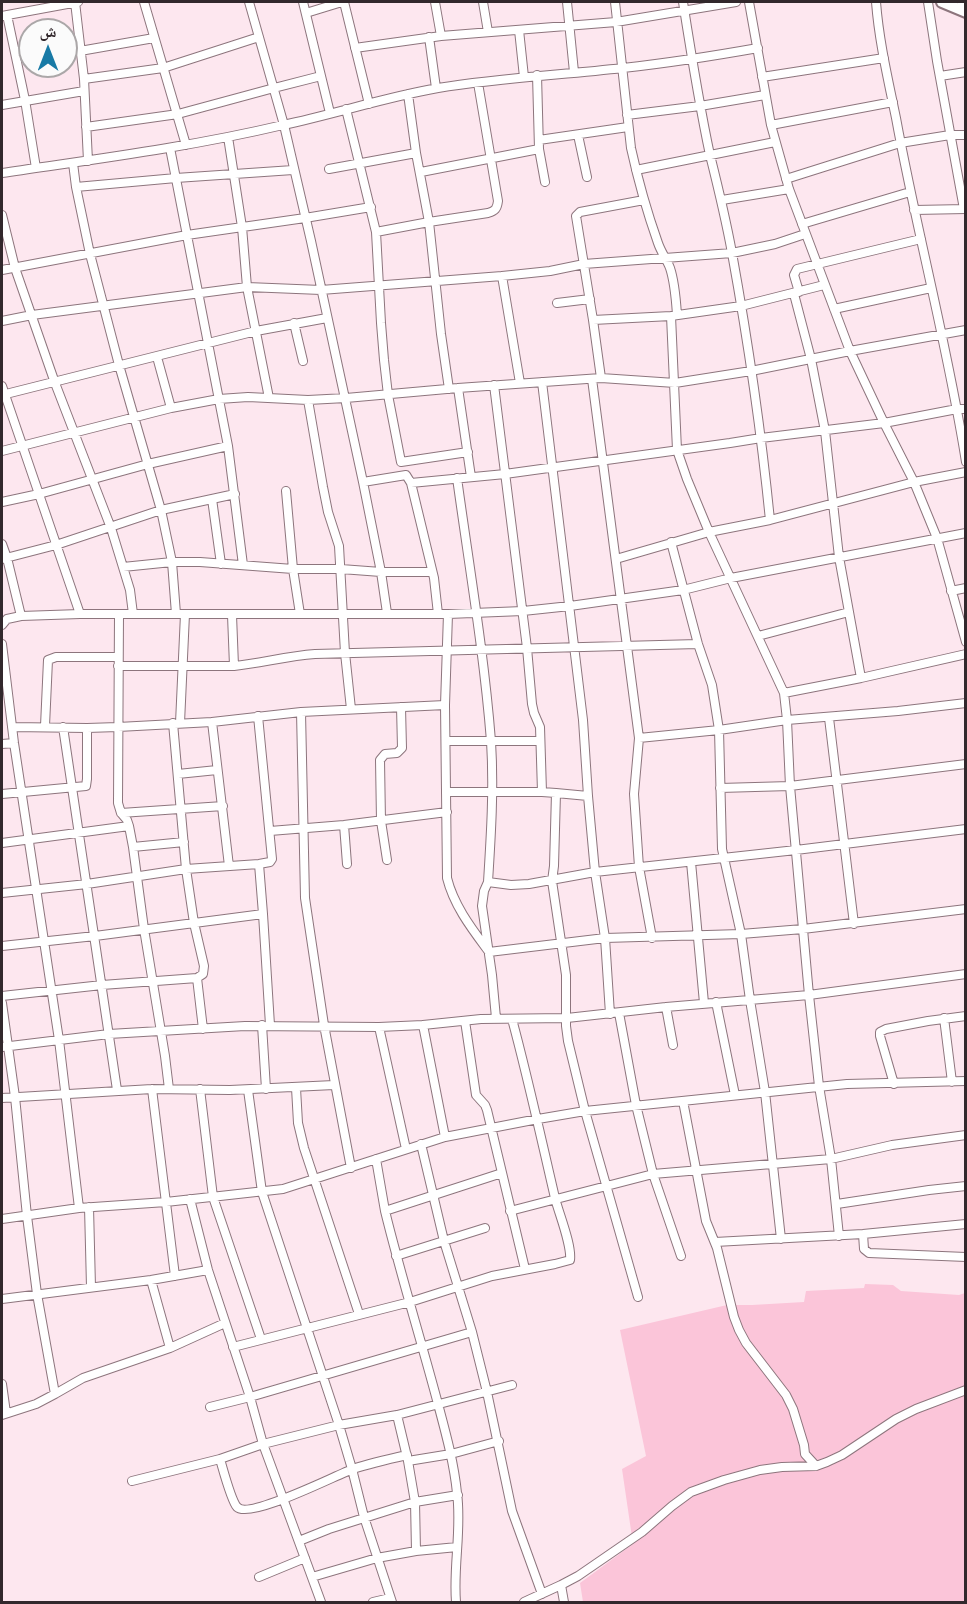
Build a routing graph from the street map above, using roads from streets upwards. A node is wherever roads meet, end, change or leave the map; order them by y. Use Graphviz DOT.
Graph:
graph roads {
  1 [pos="77,2"];
  2 [pos="144,2"];
  3 [pos="249,2"];
  4 [pos="303,2"];
  5 [pos="343,2"];
  6 [pos="435,2"];
  7 [pos="483,2"];
  8 [pos="567,2"];
  9 [pos="615,2"];
  10 [pos="683,2"];
  11 [pos="736,2"];
  12 [pos="749,2"];
  13 [pos="876,2"];
  14 [pos="928,2"];
  15 [pos="942,2"];
  16 [pos="684,10"];
  17 [pos="966,12"];
  18 [pos="306,13"];
  19 [pos="4,15"];
  20 [pos="616,22"];
  21 [pos="570,25"];
  22 [pos="519,30"];
  23 [pos="488,32"];
  24 [pos="441,36"];
  25 [pos="259,37"];
  26 [pos="429,37"];
  27 [pos="154,38"];
  28 [pos="79,47"];
  29 [pos="355,48"];
  30 [pos="758,48"];
  31 [pos="15,52"];
  32 [pos="18,52"];
  33 [pos="884,58"];
  34 [pos="693,59"];
  35 [pos="163,68"];
  36 [pos="622,68"];
  37 [pos="574,72"];
  38 [pos="966,72"];
  39 [pos="537,75"];
  40 [pos="321,76"];
  41 [pos="524,76"];
  42 [pos="940,76"];
  43 [pos="762,77"];
  44 [pos="84,80"];
  45 [pos="478,83"];
  46 [pos="273,87"];
  47 [pos="436,88"];
  48 [pos="84,91"];
  49 [pos="408,94"];
  50 [pos="765,95"];
  51 [pos="25,100"];
  52 [pos="893,102"];
  53 [pos="369,104"];
  54 [pos="2,105"];
  55 [pos="700,106"];
  56 [pos="346,109"];
  57 [pos="330,113"];
  58 [pos="178,114"];
  59 [pos="627,115"];
  60 [pos="284,125"];
  61 [pos="771,125"];
  62 [pos="628,127"];
  63 [pos="86,128"];
  64 [pos="578,135"];
  65 [pos="950,135"];
  66 [pos="966,135"];
  67 [pos="228,137"];
  68 [pos="539,140"];
  69 [pos="775,142"];
  70 [pos="900,143"];
  71 [pos="186,145"];
  72 [pos="170,148"];
  73 [pos="539,149"];
  74 [pos="416,153"];
  75 [pos="710,155"];
  76 [pos="490,158"];
  77 [pos="88,161"];
  78 [pos="74,163"];
  79 [pos="359,163"];
  80 [pos="36,168"];
  81 [pos="329,169"];
  82 [pos="293,170"];
  83 [pos="636,170"];
  84 [pos="421,172"];
  85 [pos="2,173"];
  86 [pos="233,174"];
  87 [pos="586,177"];
  88 [pos="176,178"];
  89 [pos="786,179"];
  90 [pos="545,182"];
  91 [pos="76,187"];
  92 [pos="789,189"];
  93 [pos="910,192"];
  94 [pos="644,200"];
  95 [pos="722,200"];
  96 [pos="371,207"];
  97 [pos="965,209"];
  98 [pos="914,210"];
  99 [pos="2,218"];
  100 [pos="304,218"];
  101 [pos="429,222"];
  102 [pos="802,224"];
  103 [pos="242,227"];
  104 [pos="376,232"];
  105 [pos="805,234"];
  106 [pos="187,235"];
  107 [pos="921,239"];
  108 [pos="732,253"];
  109 [pos="90,254"];
  110 [pos="665,258"];
  111 [pos="584,264"];
  112 [pos="817,265"];
  113 [pos="15,268"];
  114 [pos="2,270"];
  115 [pos="502,276"];
  116 [pos="435,280"];
  117 [pos="379,285"];
  118 [pos="824,285"];
  119 [pos="247,287"];
  120 [pos="931,288"];
  121 [pos="321,290"];
  122 [pos="199,292"];
  123 [pos="796,293"];
  124 [pos="590,299"];
  125 [pos="557,303"];
  126 [pos="103,306"];
  127 [pos="741,306"];
  128 [pos="834,309"];
  129 [pos="32,315"];
  130 [pos="674,316"];
  131 [pos="327,318"];
  132 [pos="593,320"];
  133 [pos="2,321"];
  134 [pos="294,323"];
  135 [pos="966,330"];
  136 [pos="256,331"];
  137 [pos="941,335"];
  138 [pos="208,344"];
  139 [pos="850,351"];
  140 [pos="157,357"];
  141 [pos="811,359"];
  142 [pos="303,361"];
  143 [pos="119,365"];
  144 [pos="751,371"];
  145 [pos="597,378"];
  146 [pos="55,382"];
  147 [pos="542,382"];
  148 [pos="675,382"];
  149 [pos="520,383"];
  150 [pos="494,385"];
  151 [pos="2,386"];
  152 [pos="458,388"];
  153 [pos="449,389"];
  154 [pos="3,395"];
  155 [pos="388,395"];
  156 [pos="269,398"];
  157 [pos="346,398"];
  158 [pos="219,399"];
  159 [pos="308,400"];
  160 [pos="171,408"];
  161 [pos="961,409"];
  162 [pos="134,418"];
  163 [pos="884,423"];
  164 [pos="825,431"];
  165 [pos="74,433"];
  166 [pos="761,438"];
  167 [pos="22,446"];
  168 [pos="228,446"];
  169 [pos="677,450"];
  170 [pos="2,451"];
  171 [pos="468,452"];
  172 [pos="602,460"];
  173 [pos="401,462"];
  174 [pos="966,462"];
  175 [pos="148,464"];
  176 [pos="553,467"];
  177 [pos="966,472"];
  178 [pos="505,474"];
  179 [pos="406,475"];
  180 [pos="471,477"];
  181 [pos="457,478"];
  182 [pos="92,479"];
  183 [pos="363,482"];
  184 [pos="914,482"];
  185 [pos="411,483"];
  186 [pos="286,491"];
  187 [pos="39,494"];
  188 [pos="235,494"];
  189 [pos="212,498"];
  190 [pos="2,502"];
  191 [pos="832,503"];
  192 [pos="161,510"];
  193 [pos="770,520"];
  194 [pos="111,528"];
  195 [pos="709,532"];
  196 [pos="966,533"];
  197 [pos="937,538"];
  198 [pos="671,542"];
  199 [pos="2,544"];
  200 [pos="56,545"];
  201 [pos="839,557"];
  202 [pos="4,559"];
  203 [pos="616,559"];
  204 [pos="172,562"];
  205 [pos="221,564"];
  206 [pos="243,565"];
  207 [pos="123,567"];
  208 [pos="293,569"];
  209 [pos="341,569"];
  210 [pos="381,572"];
  211 [pos="432,572"];
  212 [pos="731,578"];
  213 [pos="966,588"];
  214 [pos="683,590"];
  215 [pos="951,591"];
  216 [pos="621,599"];
  217 [pos="570,606"];
  218 [pos="523,610"];
  219 [pos="476,612"];
  220 [pos="849,612"];
  221 [pos="387,613"];
  222 [pos="80,614"];
  223 [pos="119,614"];
  224 [pos="133,614"];
  225 [pos="181,614"];
  226 [pos="300,614"];
  227 [pos="344,614"];
  228 [pos="438,614"];
  229 [pos="448,614"];
  230 [pos="232,615"];
  231 [pos="21,616"];
  232 [pos="2,625"];
  233 [pos="758,636"];
  234 [pos="966,642"];
  235 [pos="698,644"];
  236 [pos="2,646"];
  237 [pos="627,646"];
  238 [pos="573,647"];
  239 [pos="527,648"];
  240 [pos="481,649"];
  241 [pos="447,650"];
  242 [pos="345,653"];
  243 [pos="966,654"];
  244 [pos="118,662"];
  245 [pos="183,666"];
  246 [pos="234,666"];
  247 [pos="861,678"];
  248 [pos="784,693"];
  249 [pos="966,703"];
  250 [pos="445,705"];
  251 [pos="2,706"];
  252 [pos="402,707"];
  253 [pos="351,709"];
  254 [pos="301,712"];
  255 [pos="10,714"];
  256 [pos="258,716"];
  257 [pos="829,718"];
  258 [pos="787,720"];
  259 [pos="212,722"];
  260 [pos="177,723"];
  261 [pos="45,726"];
  262 [pos="12,727"];
  263 [pos="63,727"];
  264 [pos="118,727"];
  265 [pos="87,728"];
  266 [pos="719,730"];
  267 [pos="639,738"];
  268 [pos="446,741"];
  269 [pos="491,741"];
  270 [pos="540,741"];
  271 [pos="14,743"];
  272 [pos="2,744"];
  273 [pos="966,764"];
  274 [pos="217,770"];
  275 [pos="178,774"];
  276 [pos="836,779"];
  277 [pos="790,786"];
  278 [pos="72,787"];
  279 [pos="720,788"];
  280 [pos="21,792"];
  281 [pos="447,792"];
  282 [pos="493,792"];
  283 [pos="542,792"];
  284 [pos="556,793"];
  285 [pos="2,794"];
  286 [pos="588,796"];
  287 [pos="223,806"];
  288 [pos="181,808"];
  289 [pos="121,813"];
  290 [pos="447,813"];
  291 [pos="381,821"];
  292 [pos="344,825"];
  293 [pos="129,826"];
  294 [pos="303,829"];
  295 [pos="966,829"];
  296 [pos="270,831"];
  297 [pos="79,833"];
  298 [pos="29,839"];
  299 [pos="184,842"];
  300 [pos="2,843"];
  301 [pos="844,844"];
  302 [pos="134,847"];
  303 [pos="796,850"];
  304 [pos="724,858"];
  305 [pos="387,860"];
  306 [pos="691,862"];
  307 [pos="259,864"];
  308 [pos="347,864"];
  309 [pos="229,866"];
  310 [pos="639,867"];
  311 [pos="186,869"];
  312 [pos="595,872"];
  313 [pos="136,876"];
  314 [pos="552,881"];
  315 [pos="488,882"];
  316 [pos="87,884"];
  317 [pos="36,890"];
  318 [pos="2,893"];
  319 [pos="966,909"];
  320 [pos="263,914"];
  321 [pos="194,923"];
  322 [pos="854,924"];
  323 [pos="144,929"];
  324 [pos="803,929"];
  325 [pos="741,934"];
  326 [pos="94,936"];
  327 [pos="698,936"];
  328 [pos="605,938"];
  329 [pos="652,938"];
  330 [pos="44,941"];
  331 [pos="561,942"];
  332 [pos="2,946"];
  333 [pos="489,952"];
  334 [pos="966,974"];
  335 [pos="197,978"];
  336 [pos="152,981"];
  337 [pos="102,985"];
  338 [pos="51,990"];
  339 [pos="809,995"];
  340 [pos="2,996"];
  341 [pos="750,999"];
  342 [pos="716,1002"];
  343 [pos="2,1003"];
  344 [pos="704,1004"];
  345 [pos="666,1007"];
  346 [pos="614,1013"];
  347 [pos="966,1016"];
  348 [pos="496,1018"];
  349 [pos="567,1018"];
  350 [pos="944,1018"];
  351 [pos="512,1019"];
  352 [pos="465,1021"];
  353 [pos="266,1025"];
  354 [pos="324,1025"];
  355 [pos="423,1025"];
  356 [pos="379,1027"];
  357 [pos="203,1029"];
  358 [pos="160,1030"];
  359 [pos="109,1034"];
  360 [pos="59,1040"];
  361 [pos="673,1045"];
  362 [pos="5,1047"];
  363 [pos="966,1081"];
  364 [pos="952,1082"];
  365 [pos="894,1084"];
  366 [pos="334,1085"];
  367 [pos="819,1086"];
  368 [pos="296,1088"];
  369 [pos="152,1089"];
  370 [pos="169,1089"];
  371 [pos="200,1089"];
  372 [pos="248,1089"];
  373 [pos="266,1089"];
  374 [pos="117,1090"];
  375 [pos="765,1092"];
  376 [pos="64,1093"];
  377 [pos="735,1095"];
  378 [pos="15,1097"];
  379 [pos="2,1098"];
  380 [pos="683,1101"];
  381 [pos="636,1106"];
  382 [pos="585,1111"];
  383 [pos="538,1119"];
  384 [pos="491,1128"];
  385 [pos="966,1135"];
  386 [pos="445,1137"];
  387 [pos="421,1144"];
  388 [pos="406,1149"];
  389 [pos="376,1159"];
  390 [pos="831,1159"];
  391 [pos="774,1164"];
  392 [pos="351,1168"];
  393 [pos="696,1169"];
  394 [pos="502,1173"];
  395 [pos="653,1174"];
  396 [pos="314,1180"];
  397 [pos="605,1185"];
  398 [pos="966,1186"];
  399 [pos="262,1191"];
  400 [pos="433,1196"];
  401 [pos="213,1197"];
  402 [pos="190,1199"];
  403 [pos="555,1199"];
  404 [pos="166,1202"];
  405 [pos="837,1204"];
  406 [pos="89,1207"];
  407 [pos="79,1208"];
  408 [pos="385,1211"];
  409 [pos="510,1211"];
  410 [pos="27,1216"];
  411 [pos="2,1219"];
  412 [pos="966,1224"];
  413 [pos="485,1228"];
  414 [pos="863,1234"];
  415 [pos="839,1236"];
  416 [pos="781,1239"];
  417 [pos="444,1241"];
  418 [pos="715,1242"];
  419 [pos="396,1256"];
  420 [pos="681,1256"];
  421 [pos="966,1257"];
  422 [pos="525,1269"];
  423 [pos="208,1270"];
  424 [pos="175,1276"];
  425 [pos="151,1280"];
  426 [pos="92,1287"];
  427 [pos="458,1287"];
  428 [pos="37,1294"];
  429 [pos="638,1297"];
  430 [pos="2,1299"];
  431 [pos="410,1302"];
  432 [pos="359,1314"];
  433 [pos="225,1323"];
  434 [pos="306,1328"];
  435 [pos="472,1332"];
  436 [pos="261,1339"];
  437 [pos="423,1345"];
  438 [pos="233,1347"];
  439 [pos="170,1348"];
  440 [pos="322,1375"];
  441 [pos="2,1384"];
  442 [pos="512,1385"];
  443 [pos="966,1390"];
  444 [pos="487,1392"];
  445 [pos="55,1394"];
  446 [pos="250,1397"];
  447 [pos="438,1406"];
  448 [pos="210,1407"];
  449 [pos="4,1414"];
  450 [pos="397,1415"];
  451 [pos="339,1425"];
  452 [pos="499,1441"];
  453 [pos="263,1444"];
  454 [pos="451,1454"];
  455 [pos="408,1458"];
  456 [pos="220,1459"];
  457 [pos="816,1466"];
  458 [pos="352,1469"];
  459 [pos="132,1481"];
  460 [pos="458,1495"];
  461 [pos="283,1499"];
  462 [pos="415,1502"];
  463 [pos="364,1517"];
  464 [pos="299,1541"];
  465 [pos="457,1547"];
  466 [pos="416,1551"];
  467 [pos="305,1558"];
  468 [pos="377,1558"];
  469 [pos="259,1577"];
  470 [pos="312,1577"];
  471 [pos="561,1585"];
  472 [pos="542,1594"];
  473 [pos="391,1600"];
  474 [pos="321,1602"];
  475 [pos="373,1602"];
  476 [pos="456,1602"];
  477 [pos="524,1602"];
  478 [pos="564,1602"];
  1 -- 19 [label="street"];
  1 -- 28 [label="street"];
  2 -- 27 [label="street"];
  3 -- 25 [label="street"];
  4 -- 18 [label="street"];
  5 -- 18 [label="street"];
  5 -- 29 [label="street"];
  6 -- 24 [label="street"];
  7 -- 23 [label="street"];
  8 -- 21 [label="street"];
  9 -- 20 [label="street"];
  10 -- 16 [label="street"];
  11 -- 16 [label="street"];
  12 -- 30 [label="street"];
  13 -- 33 [label="street"];
  14 -- 42 [label="street"];
  15 -- 17 [label="street"];
  16 -- 20 [label="street"];
  16 -- 34 [label="street"];
  18 -- 40 [label="street"];
  19 -- 31 [label="street"];
  20 -- 21 [label="street"];
  20 -- 36 [label="street"];
  21 -- 22 [label="street"];
  21 -- 37 [label="street"];
  22 -- 23 [label="street"];
  22 -- 41 [label="street"];
  23 -- 24 [label="street"];
  24 -- 26 [label="street"];
  25 -- 35 [label="street"];
  25 -- 46 [label="street"];
  26 -- 29 [label="street"];
  26 -- 47 [label="street"];
  27 -- 28 [label="street"];
  27 -- 35 [label="street"];
  28 -- 44 [label="street"];
  29 -- 53 [label="street"];
  30 -- 34 [label="street"];
  30 -- 43 [label="street"];
  31 -- 32 [label="street"];
  31 -- 51 [label="street"];
  33 -- 43 [label="street"];
  33 -- 52 [label="street"];
  34 -- 36 [label="street"];
  34 -- 55 [label="street"];
  35 -- 44 [label="street"];
  35 -- 58 [label="street"];
  36 -- 37 [label="street"];
  36 -- 59 [label="street"];
  37 -- 39 [label="street"];
  38 -- 42 [label="street"];
  39 -- 41 [label="street"];
  39 -- 68 [label="street"];
  40 -- 46 [label="street"];
  40 -- 57 [label="street"];
  41 -- 45 [label="street"];
  42 -- 65 [label="street"];
  43 -- 50 [label="street"];
  44 -- 48 [label="street"];
  45 -- 47 [label="street"];
  45 -- 76 [label="street"];
  46 -- 58 [label="street"];
  46 -- 60 [label="street"];
  47 -- 49 [label="street"];
  48 -- 51 [label="street"];
  48 -- 63 [label="street"];
  49 -- 53 [label="street"];
  49 -- 74 [label="street"];
  50 -- 55 [label="street"];
  50 -- 61 [label="street"];
  51 -- 54 [label="street"];
  51 -- 80 [label="street"];
  52 -- 61 [label="street"];
  52 -- 70 [label="street"];
  53 -- 56 [label="street"];
  55 -- 59 [label="street"];
  55 -- 75 [label="street"];
  56 -- 57 [label="street"];
  56 -- 79 [label="street"];
  57 -- 60 [label="street"];
  58 -- 63 [label="street"];
  58 -- 71 [label="street"];
  59 -- 62 [label="street"];
  60 -- 67 [label="street"];
  60 -- 82 [label="street"];
  61 -- 69 [label="street"];
  62 -- 64 [label="street"];
  62 -- 83 [label="street"];
  63 -- 77 [label="street"];
  64 -- 68 [label="street"];
  64 -- 87 [label="street"];
  65 -- 66 [label="street"];
  65 -- 70 [label="street"];
  65 -- 97 [label="street"];
  67 -- 71 [label="street"];
  67 -- 86 [label="street"];
  68 -- 73 [label="street"];
  69 -- 75 [label="street"];
  69 -- 89 [label="street"];
  70 -- 89 [label="street"];
  70 -- 93 [label="street"];
  71 -- 72 [label="street"];
  72 -- 77 [label="street"];
  72 -- 88 [label="street"];
  73 -- 76 [label="street"];
  73 -- 90 [label="street"];
  74 -- 79 [label="street"];
  74 -- 84 [label="street"];
  75 -- 83 [label="street"];
  75 -- 95 [label="street"];
  76 -- 84 [label="street"];
  76 -- 101 [label="street"];
  77 -- 78 [label="street"];
  78 -- 80 [label="street"];
  78 -- 91 [label="street"];
  79 -- 81 [label="street"];
  79 -- 96 [label="street"];
  80 -- 85 [label="street"];
  82 -- 86 [label="street"];
  82 -- 100 [label="street"];
  83 -- 94 [label="street"];
  84 -- 101 [label="street"];
  86 -- 88 [label="street"];
  86 -- 103 [label="street"];
  88 -- 91 [label="street"];
  88 -- 106 [label="street"];
  89 -- 92 [label="street"];
  91 -- 109 [label="street"];
  92 -- 95 [label="street"];
  92 -- 102 [label="street"];
  93 -- 98 [label="street"];
  93 -- 102 [label="street"];
  94 -- 110 [label="street"];
  94 -- 111 [label="street"];
  95 -- 108 [label="street"];
  96 -- 100 [label="street"];
  96 -- 104 [label="street"];
  97 -- 98 [label="street"];
  98 -- 107 [label="street"];
  99 -- 113 [label="street"];
  100 -- 103 [label="street"];
  100 -- 121 [label="street"];
  101 -- 104 [label="street"];
  101 -- 116 [label="street"];
  102 -- 105 [label="street"];
  103 -- 106 [label="street"];
  103 -- 119 [label="street"];
  104 -- 117 [label="street"];
  105 -- 108 [label="street"];
  105 -- 112 [label="street"];
  106 -- 109 [label="street"];
  106 -- 122 [label="street"];
  107 -- 112 [label="street"];
  107 -- 120 [label="street"];
  108 -- 110 [label="street"];
  108 -- 127 [label="street"];
  109 -- 113 [label="street"];
  109 -- 126 [label="street"];
  110 -- 111 [label="street"];
  110 -- 130 [label="street"];
  111 -- 115 [label="street"];
  111 -- 124 [label="street"];
  112 -- 118 [label="street"];
  112 -- 123 [label="street"];
  113 -- 114 [label="street"];
  113 -- 129 [label="street"];
  115 -- 116 [label="street"];
  115 -- 149 [label="street"];
  116 -- 117 [label="street"];
  116 -- 153 [label="street"];
  117 -- 121 [label="street"];
  117 -- 155 [label="street"];
  118 -- 123 [label="street"];
  118 -- 128 [label="street"];
  119 -- 121 [label="street"];
  119 -- 122 [label="street"];
  119 -- 136 [label="street"];
  120 -- 128 [label="street"];
  120 -- 137 [label="street"];
  121 -- 131 [label="street"];
  122 -- 126 [label="street"];
  122 -- 138 [label="street"];
  123 -- 127 [label="street"];
  123 -- 141 [label="street"];
  124 -- 125 [label="street"];
  124 -- 132 [label="street"];
  126 -- 129 [label="street"];
  126 -- 143 [label="street"];
  127 -- 130 [label="street"];
  127 -- 144 [label="street"];
  128 -- 139 [label="street"];
  129 -- 133 [label="street"];
  129 -- 146 [label="street"];
  130 -- 132 [label="street"];
  130 -- 148 [label="street"];
  131 -- 134 [label="street"];
  131 -- 157 [label="street"];
  132 -- 145 [label="street"];
  134 -- 136 [label="street"];
  134 -- 142 [label="street"];
  135 -- 137 [label="street"];
  136 -- 138 [label="street"];
  136 -- 156 [label="street"];
  137 -- 139 [label="street"];
  137 -- 161 [label="street"];
  138 -- 140 [label="street"];
  138 -- 158 [label="street"];
  139 -- 141 [label="street"];
  139 -- 163 [label="street"];
  140 -- 143 [label="street"];
  140 -- 160 [label="street"];
  141 -- 144 [label="street"];
  141 -- 164 [label="street"];
  143 -- 146 [label="street"];
  143 -- 162 [label="street"];
  144 -- 148 [label="street"];
  144 -- 166 [label="street"];
  145 -- 147 [label="street"];
  145 -- 148 [label="street"];
  145 -- 172 [label="street"];
  146 -- 154 [label="street"];
  146 -- 165 [label="street"];
  147 -- 149 [label="street"];
  147 -- 176 [label="street"];
  148 -- 169 [label="street"];
  149 -- 150 [label="street"];
  150 -- 152 [label="street"];
  150 -- 178 [label="street"];
  151 -- 154 [label="street"];
  152 -- 153 [label="street"];
  152 -- 171 [label="street"];
  153 -- 155 [label="street"];
  154 -- 167 [label="street"];
  155 -- 157 [label="street"];
  155 -- 173 [label="street"];
  156 -- 158 [label="street"];
  156 -- 159 [label="street"];
  157 -- 159 [label="street"];
  157 -- 183 [label="street"];
  158 -- 160 [label="street"];
  158 -- 168 [label="street"];
  159 -- 209 [label="street"];
  160 -- 162 [label="street"];
  161 -- 163 [label="street"];
  161 -- 174 [label="street"];
  162 -- 165 [label="street"];
  162 -- 175 [label="street"];
  163 -- 164 [label="street"];
  163 -- 184 [label="street"];
  164 -- 166 [label="street"];
  164 -- 191 [label="street"];
  165 -- 167 [label="street"];
  165 -- 182 [label="street"];
  166 -- 169 [label="street"];
  166 -- 193 [label="street"];
  167 -- 170 [label="street"];
  167 -- 187 [label="street"];
  168 -- 175 [label="street"];
  168 -- 188 [label="street"];
  169 -- 172 [label="street"];
  169 -- 195 [label="street"];
  171 -- 173 [label="street"];
  171 -- 180 [label="street"];
  172 -- 176 [label="street"];
  172 -- 203 [label="street"];
  173 -- 179 [label="street"];
  175 -- 182 [label="street"];
  175 -- 192 [label="street"];
  176 -- 178 [label="street"];
  176 -- 217 [label="street"];
  177 -- 184 [label="street"];
  178 -- 180 [label="street"];
  178 -- 218 [label="street"];
  179 -- 183 [label="street"];
  179 -- 185 [label="street"];
  180 -- 181 [label="street"];
  181 -- 185 [label="street"];
  181 -- 219 [label="street"];
  182 -- 187 [label="street"];
  182 -- 194 [label="street"];
  183 -- 210 [label="street"];
  184 -- 191 [label="street"];
  184 -- 197 [label="street"];
  185 -- 211 [label="street"];
  186 -- 208 [label="street"];
  187 -- 190 [label="street"];
  187 -- 200 [label="street"];
  188 -- 189 [label="street"];
  188 -- 206 [label="street"];
  189 -- 192 [label="street"];
  189 -- 205 [label="street"];
  191 -- 193 [label="street"];
  191 -- 201 [label="street"];
  192 -- 194 [label="street"];
  192 -- 204 [label="street"];
  193 -- 195 [label="street"];
  194 -- 200 [label="street"];
  194 -- 207 [label="street"];
  195 -- 198 [label="street"];
  195 -- 212 [label="street"];
  196 -- 197 [label="street"];
  197 -- 201 [label="street"];
  197 -- 215 [label="street"];
  198 -- 203 [label="street"];
  198 -- 214 [label="street"];
  199 -- 202 [label="street"];
  200 -- 202 [label="street"];
  200 -- 222 [label="street"];
  201 -- 212 [label="street"];
  201 -- 220 [label="street"];
  202 -- 231 [label="street"];
  203 -- 216 [label="street"];
  204 -- 205 [label="street"];
  204 -- 207 [label="street"];
  204 -- 225 [label="street"];
  205 -- 206 [label="street"];
  206 -- 208 [label="street"];
  207 -- 224 [label="street"];
  208 -- 209 [label="street"];
  208 -- 226 [label="street"];
  209 -- 210 [label="street"];
  209 -- 227 [label="street"];
  210 -- 211 [label="street"];
  210 -- 221 [label="street"];
  211 -- 228 [label="street"];
  212 -- 214 [label="street"];
  212 -- 233 [label="street"];
  213 -- 215 [label="street"];
  214 -- 216 [label="street"];
  214 -- 235 [label="street"];
  215 -- 234 [label="street"];
  216 -- 217 [label="street"];
  216 -- 237 [label="street"];
  217 -- 218 [label="street"];
  217 -- 238 [label="street"];
  218 -- 219 [label="street"];
  218 -- 239 [label="street"];
  219 -- 229 [label="street"];
  219 -- 240 [label="street"];
  220 -- 233 [label="street"];
  220 -- 247 [label="street"];
  221 -- 227 [label="street"];
  221 -- 228 [label="street"];
  222 -- 223 [label="street"];
  222 -- 231 [label="street"];
  223 -- 224 [label="street"];
  223 -- 244 [label="street"];
  224 -- 225 [label="street"];
  225 -- 230 [label="street"];
  225 -- 245 [label="street"];
  226 -- 227 [label="street"];
  226 -- 230 [label="street"];
  227 -- 242 [label="street"];
  228 -- 229 [label="street"];
  229 -- 241 [label="street"];
  230 -- 246 [label="street"];
  231 -- 232 [label="street"];
  233 -- 248 [label="street"];
  235 -- 237 [label="street"];
  235 -- 266 [label="street"];
  236 -- 255 [label="street"];
  237 -- 238 [label="street"];
  237 -- 267 [label="street"];
  238 -- 239 [label="street"];
  238 -- 286 [label="street"];
  239 -- 240 [label="street"];
  239 -- 270 [label="street"];
  240 -- 241 [label="street"];
  240 -- 269 [label="street"];
  241 -- 242 [label="street"];
  241 -- 250 [label="street"];
  242 -- 246 [label="street"];
  242 -- 253 [label="street"];
  243 -- 247 [label="street"];
  244 -- 245 [label="street"];
  244 -- 261 [label="street"];
  244 -- 264 [label="street"];
  245 -- 246 [label="street"];
  245 -- 260 [label="street"];
  247 -- 248 [label="street"];
  248 -- 258 [label="street"];
  249 -- 257 [label="street"];
  250 -- 252 [label="street"];
  250 -- 268 [label="street"];
  251 -- 255 [label="street"];
  252 -- 253 [label="street"];
  252 -- 291 [label="street"];
  253 -- 254 [label="street"];
  254 -- 256 [label="street"];
  254 -- 294 [label="street"];
  255 -- 262 [label="street"];
  256 -- 259 [label="street"];
  256 -- 296 [label="street"];
  257 -- 258 [label="street"];
  257 -- 276 [label="street"];
  258 -- 266 [label="street"];
  258 -- 277 [label="street"];
  259 -- 260 [label="street"];
  259 -- 274 [label="street"];
  260 -- 264 [label="street"];
  260 -- 275 [label="street"];
  261 -- 262 [label="street"];
  261 -- 263 [label="street"];
  262 -- 271 [label="street"];
  263 -- 265 [label="street"];
  263 -- 278 [label="street"];
  264 -- 265 [label="street"];
  264 -- 289 [label="street"];
  265 -- 278 [label="street"];
  266 -- 267 [label="street"];
  266 -- 279 [label="street"];
  267 -- 310 [label="street"];
  268 -- 269 [label="street"];
  268 -- 281 [label="street"];
  269 -- 270 [label="street"];
  269 -- 282 [label="street"];
  270 -- 283 [label="street"];
  271 -- 272 [label="street"];
  271 -- 280 [label="street"];
  273 -- 276 [label="street"];
  274 -- 275 [label="street"];
  274 -- 287 [label="street"];
  275 -- 288 [label="street"];
  276 -- 277 [label="street"];
  276 -- 301 [label="street"];
  277 -- 279 [label="street"];
  277 -- 303 [label="street"];
  278 -- 280 [label="street"];
  278 -- 297 [label="street"];
  279 -- 304 [label="street"];
  280 -- 285 [label="street"];
  280 -- 298 [label="street"];
  281 -- 282 [label="street"];
  281 -- 290 [label="street"];
  282 -- 283 [label="street"];
  282 -- 315 [label="street"];
  283 -- 284 [label="street"];
  284 -- 286 [label="street"];
  284 -- 314 [label="street"];
  286 -- 312 [label="street"];
  287 -- 288 [label="street"];
  287 -- 309 [label="street"];
  288 -- 289 [label="street"];
  288 -- 299 [label="street"];
  289 -- 293 [label="street"];
  290 -- 291 [label="street"];
  290 -- 333 [label="street"];
  291 -- 292 [label="street"];
  291 -- 305 [label="street"];
  292 -- 294 [label="street"];
  292 -- 308 [label="street"];
  293 -- 297 [label="street"];
  293 -- 302 [label="street"];
  294 -- 296 [label="street"];
  294 -- 354 [label="street"];
  295 -- 301 [label="street"];
  296 -- 307 [label="street"];
  297 -- 298 [label="street"];
  297 -- 316 [label="street"];
  298 -- 300 [label="street"];
  298 -- 317 [label="street"];
  299 -- 302 [label="street"];
  299 -- 311 [label="street"];
  301 -- 303 [label="street"];
  301 -- 322 [label="street"];
  302 -- 313 [label="street"];
  303 -- 304 [label="street"];
  303 -- 324 [label="street"];
  304 -- 306 [label="street"];
  304 -- 325 [label="street"];
  306 -- 310 [label="street"];
  306 -- 327 [label="street"];
  307 -- 309 [label="street"];
  307 -- 320 [label="street"];
  309 -- 311 [label="street"];
  310 -- 312 [label="street"];
  310 -- 329 [label="street"];
  311 -- 313 [label="street"];
  311 -- 321 [label="street"];
  312 -- 314 [label="street"];
  312 -- 328 [label="street"];
  313 -- 316 [label="street"];
  313 -- 323 [label="street"];
  314 -- 315 [label="street"];
  314 -- 331 [label="street"];
  315 -- 333 [label="street"];
  316 -- 317 [label="street"];
  316 -- 326 [label="street"];
  317 -- 318 [label="street"];
  317 -- 330 [label="street"];
  319 -- 322 [label="street"];
  320 -- 321 [label="street"];
  320 -- 353 [label="street"];
  321 -- 323 [label="street"];
  321 -- 335 [label="street"];
  322 -- 324 [label="street"];
  323 -- 326 [label="street"];
  323 -- 336 [label="street"];
  324 -- 325 [label="street"];
  324 -- 339 [label="street"];
  325 -- 327 [label="street"];
  325 -- 341 [label="street"];
  326 -- 330 [label="street"];
  326 -- 337 [label="street"];
  327 -- 329 [label="street"];
  327 -- 344 [label="street"];
  328 -- 329 [label="street"];
  328 -- 331 [label="street"];
  328 -- 346 [label="street"];
  330 -- 332 [label="street"];
  330 -- 338 [label="street"];
  331 -- 333 [label="street"];
  331 -- 349 [label="street"];
  333 -- 348 [label="street"];
  334 -- 339 [label="street"];
  335 -- 336 [label="street"];
  335 -- 357 [label="street"];
  336 -- 337 [label="street"];
  336 -- 358 [label="street"];
  337 -- 338 [label="street"];
  337 -- 359 [label="street"];
  338 -- 340 [label="street"];
  338 -- 360 [label="street"];
  339 -- 341 [label="street"];
  339 -- 367 [label="street"];
  341 -- 342 [label="street"];
  341 -- 375 [label="street"];
  342 -- 344 [label="street"];
  342 -- 377 [label="street"];
  343 -- 362 [label="street"];
  344 -- 345 [label="street"];
  345 -- 346 [label="street"];
  345 -- 361 [label="street"];
  346 -- 349 [label="street"];
  346 -- 381 [label="street"];
  347 -- 350 [label="street"];
  348 -- 351 [label="street"];
  348 -- 352 [label="street"];
  349 -- 351 [label="street"];
  349 -- 382 [label="street"];
  350 -- 364 [label="street"];
  350 -- 365 [label="street"];
  351 -- 383 [label="street"];
  352 -- 355 [label="street"];
  352 -- 384 [label="street"];
  353 -- 354 [label="street"];
  353 -- 357 [label="street"];
  353 -- 373 [label="street"];
  354 -- 356 [label="street"];
  354 -- 366 [label="street"];
  355 -- 356 [label="street"];
  355 -- 386 [label="street"];
  356 -- 388 [label="street"];
  357 -- 358 [label="street"];
  358 -- 359 [label="street"];
  358 -- 370 [label="street"];
  359 -- 360 [label="street"];
  359 -- 374 [label="street"];
  360 -- 362 [label="street"];
  360 -- 376 [label="street"];
  362 -- 378 [label="street"];
  363 -- 364 [label="street"];
  364 -- 365 [label="street"];
  365 -- 367 [label="street"];
  366 -- 368 [label="street"];
  366 -- 392 [label="street"];
  367 -- 375 [label="street"];
  367 -- 390 [label="street"];
  368 -- 373 [label="street"];
  368 -- 396 [label="street"];
  369 -- 370 [label="street"];
  369 -- 374 [label="street"];
  369 -- 404 [label="street"];
  370 -- 371 [label="street"];
  371 -- 372 [label="street"];
  371 -- 401 [label="street"];
  372 -- 373 [label="street"];
  372 -- 399 [label="street"];
  374 -- 376 [label="street"];
  375 -- 377 [label="street"];
  375 -- 391 [label="street"];
  376 -- 378 [label="street"];
  376 -- 407 [label="street"];
  377 -- 380 [label="street"];
  378 -- 379 [label="street"];
  378 -- 410 [label="street"];
  380 -- 381 [label="street"];
  380 -- 393 [label="street"];
  381 -- 382 [label="street"];
  381 -- 395 [label="street"];
  382 -- 383 [label="street"];
  382 -- 397 [label="street"];
  383 -- 384 [label="street"];
  383 -- 403 [label="street"];
  384 -- 386 [label="street"];
  384 -- 394 [label="street"];
  385 -- 390 [label="street"];
  386 -- 387 [label="street"];
  387 -- 388 [label="street"];
  387 -- 400 [label="street"];
  388 -- 389 [label="street"];
  389 -- 392 [label="street"];
  389 -- 408 [label="street"];
  390 -- 391 [label="street"];
  390 -- 405 [label="street"];
  391 -- 393 [label="street"];
  391 -- 416 [label="street"];
  392 -- 396 [label="street"];
  393 -- 395 [label="street"];
  393 -- 418 [label="street"];
  394 -- 400 [label="street"];
  394 -- 409 [label="street"];
  395 -- 397 [label="street"];
  395 -- 420 [label="street"];
  396 -- 399 [label="street"];
  396 -- 432 [label="street"];
  397 -- 403 [label="street"];
  397 -- 429 [label="street"];
  398 -- 405 [label="street"];
  399 -- 401 [label="street"];
  399 -- 434 [label="street"];
  400 -- 408 [label="street"];
  400 -- 417 [label="street"];
  401 -- 402 [label="street"];
  401 -- 436 [label="street"];
  402 -- 404 [label="street"];
  402 -- 423 [label="street"];
  403 -- 409 [label="street"];
  403 -- 422 [label="street"];
  404 -- 406 [label="street"];
  404 -- 424 [label="street"];
  405 -- 415 [label="street"];
  406 -- 407 [label="street"];
  406 -- 426 [label="street"];
  407 -- 410 [label="street"];
  408 -- 419 [label="street"];
  409 -- 422 [label="street"];
  410 -- 411 [label="street"];
  410 -- 428 [label="street"];
  412 -- 414 [label="street"];
  413 -- 417 [label="street"];
  414 -- 415 [label="street"];
  414 -- 421 [label="street"];
  415 -- 416 [label="street"];
  416 -- 418 [label="street"];
  417 -- 419 [label="street"];
  417 -- 427 [label="street"];
  418 -- 457 [label="street"];
  419 -- 431 [label="street"];
  422 -- 427 [label="street"];
  423 -- 424 [label="street"];
  423 -- 433 [label="street"];
  424 -- 425 [label="street"];
  425 -- 426 [label="street"];
  425 -- 439 [label="street"];
  426 -- 428 [label="street"];
  427 -- 431 [label="street"];
  427 -- 435 [label="street"];
  428 -- 430 [label="street"];
  428 -- 445 [label="street"];
  431 -- 432 [label="street"];
  431 -- 437 [label="street"];
  432 -- 434 [label="street"];
  433 -- 438 [label="street"];
  433 -- 439 [label="street"];
  434 -- 436 [label="street"];
  434 -- 440 [label="street"];
  435 -- 437 [label="street"];
  435 -- 444 [label="street"];
  436 -- 438 [label="street"];
  437 -- 440 [label="street"];
  437 -- 447 [label="street"];
  438 -- 446 [label="street"];
  439 -- 445 [label="street"];
  440 -- 446 [label="street"];
  440 -- 451 [label="street"];
  441 -- 449 [label="street"];
  442 -- 444 [label="street"];
  443 -- 457 [label="street"];
  444 -- 447 [label="street"];
  444 -- 452 [label="street"];
  445 -- 449 [label="street"];
  446 -- 448 [label="street"];
  446 -- 453 [label="street"];
  447 -- 450 [label="street"];
  447 -- 454 [label="street"];
  450 -- 451 [label="street"];
  450 -- 455 [label="street"];
  451 -- 453 [label="street"];
  451 -- 458 [label="street"];
  452 -- 454 [label="street"];
  452 -- 472 [label="street"];
  453 -- 456 [label="street"];
  453 -- 461 [label="street"];
  454 -- 455 [label="street"];
  454 -- 460 [label="street"];
  455 -- 458 [label="street"];
  455 -- 462 [label="street"];
  456 -- 459 [label="street"];
  456 -- 461 [label="street"];
  457 -- 471 [label="street"];
  458 -- 461 [label="street"];
  458 -- 463 [label="street"];
  460 -- 462 [label="street"];
  460 -- 465 [label="street"];
  461 -- 464 [label="street"];
  462 -- 463 [label="street"];
  462 -- 466 [label="street"];
  463 -- 464 [label="street"];
  463 -- 468 [label="street"];
  464 -- 467 [label="street"];
  465 -- 466 [label="street"];
  465 -- 476 [label="street"];
  466 -- 468 [label="street"];
  467 -- 469 [label="street"];
  467 -- 470 [label="street"];
  468 -- 470 [label="street"];
  468 -- 473 [label="street"];
  470 -- 474 [label="street"];
  471 -- 472 [label="street"];
  471 -- 478 [label="street"];
  472 -- 477 [label="street"];
  473 -- 475 [label="street"];
}
